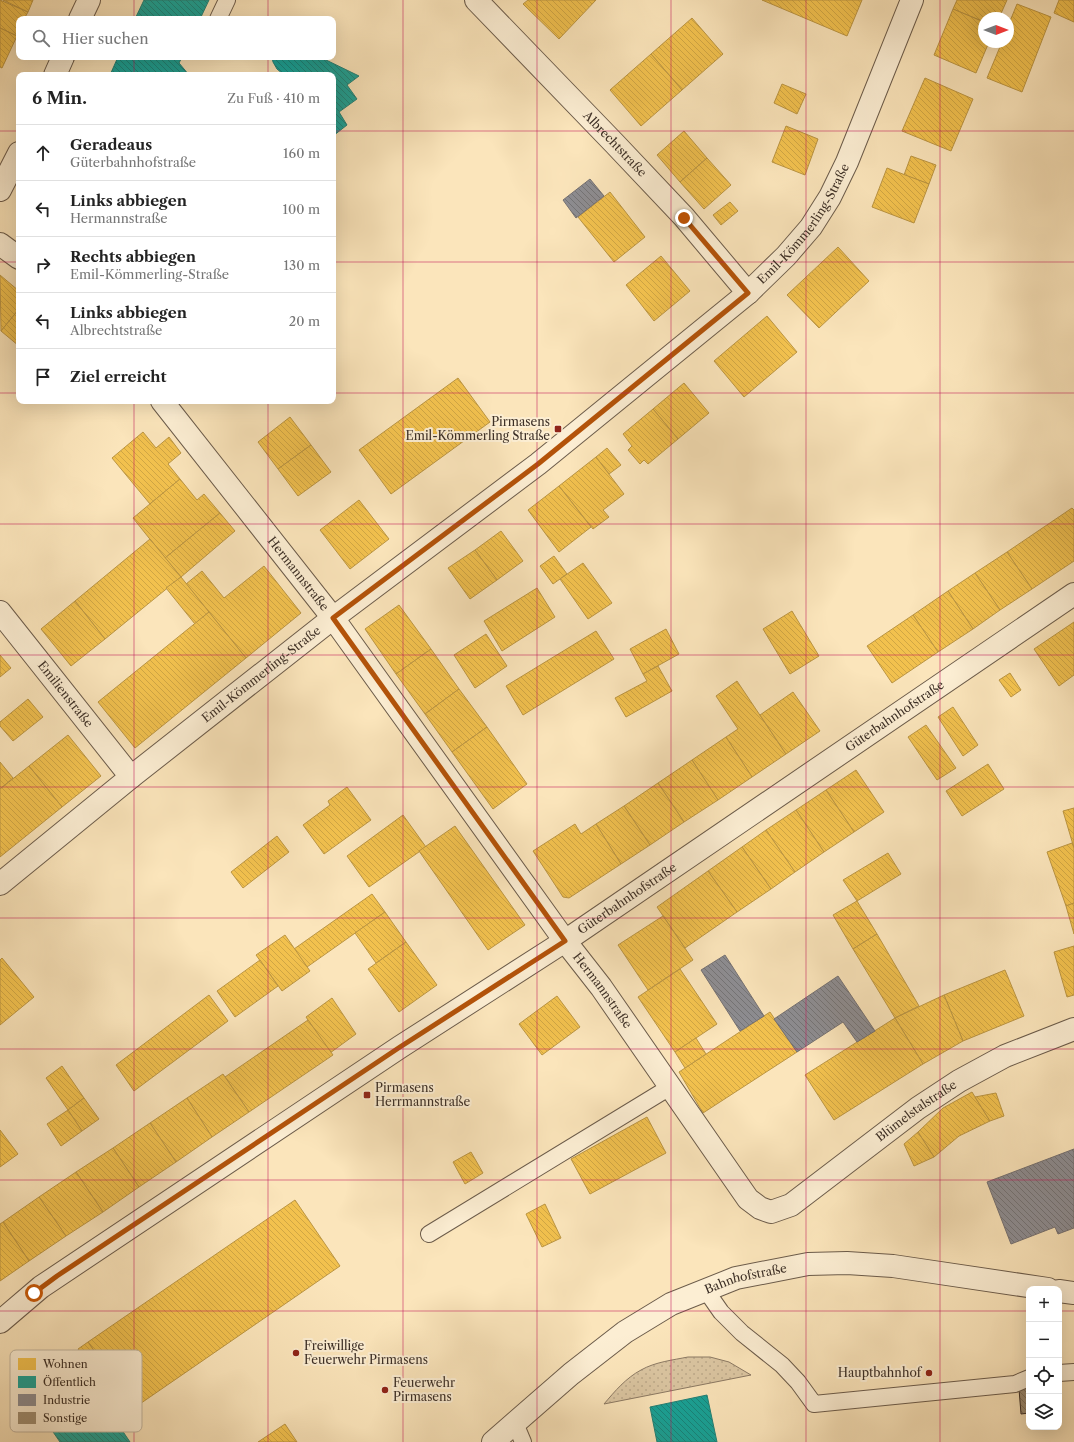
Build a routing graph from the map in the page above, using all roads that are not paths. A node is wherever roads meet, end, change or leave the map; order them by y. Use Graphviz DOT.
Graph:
graph roads {
  1 [pos="89,0"];
  2 [pos="227,0"];
  3 [pos="476,0"];
  4 [pos="912,0"];
  5 [pos="81,16"];
  6 [pos="219,16"];
  7 [pos="62,60"];
  8 [pos="56,72"];
  9 [pos="16,158"];
  10 [pos="0,190"];
  11 [pos="0,244"];
  12 [pos="16,256"];
  13 [pos="748,293"];
  14 [pos="164,404"];
  15 [pos="1074,594"];
  16 [pos="0,612"];
  17 [pos="333,618"];
  18 [pos="131,777"];
  19 [pos="0,884"];
  20 [pos="565,941"];
  21 [pos="1074,1029"];
  22 [pos="670,1087"];
  23 [pos="771,1212"];
  24 [pos="429,1234"];
  25 [pos="1028,1286"];
  26 [pos="705,1289"];
  27 [pos="1062,1291"];
  28 [pos="1074,1293"];
  29 [pos="0,1322"];
  30 [pos="1062,1372"];
  31 [pos="1074,1372"];
  32 [pos="1026,1379"];
  33 [pos="519,1432"];
  34 [pos="493,1442"];
  1 -- 5 [label="street"];
  2 -- 6 [label="lane"];
  3 -- 13 [label="street, Albrechtstraße"];
  4 -- 13 [label="street, Emil-Kömmerling-Straße"];
  7 -- 8 [label="street"];
  9 -- 10 [label="street"];
  11 -- 12 [label="street"];
  13 -- 17 [label="street, Emil-Kömmerling-Straße"];
  14 -- 17 [label="street, Hermannstraße"];
  15 -- 20 [label="street, Güterbahnhofstraße"];
  16 -- 18 [label="street, Emilienstraße"];
  17 -- 18 [label="street, Emil-Kömmerling-Straße"];
  17 -- 20 [label="street, Hermannstraße"];
  18 -- 19 [label="street, Emil-Kömmerling-Straße"];
  20 -- 22 [label="street, Hermannstraße"];
  20 -- 29 [label="street, Güterbahnhofstraße"];
  21 -- 23 [label="street, Blümelstalstraße"];
  22 -- 23 [label="street, Hermannstraße"];
  22 -- 24 [label="lane"];
  25 -- 26 [label="street, Bahnhofstraße"];
  26 -- 32 [label="lane"];
  26 -- 33 [label="street, Bahnhofstraße"];
  27 -- 28 [label="street"];
  30 -- 31 [label="lane"];
  33 -- 34 [label="street, Bahnhofstraße"];
}
